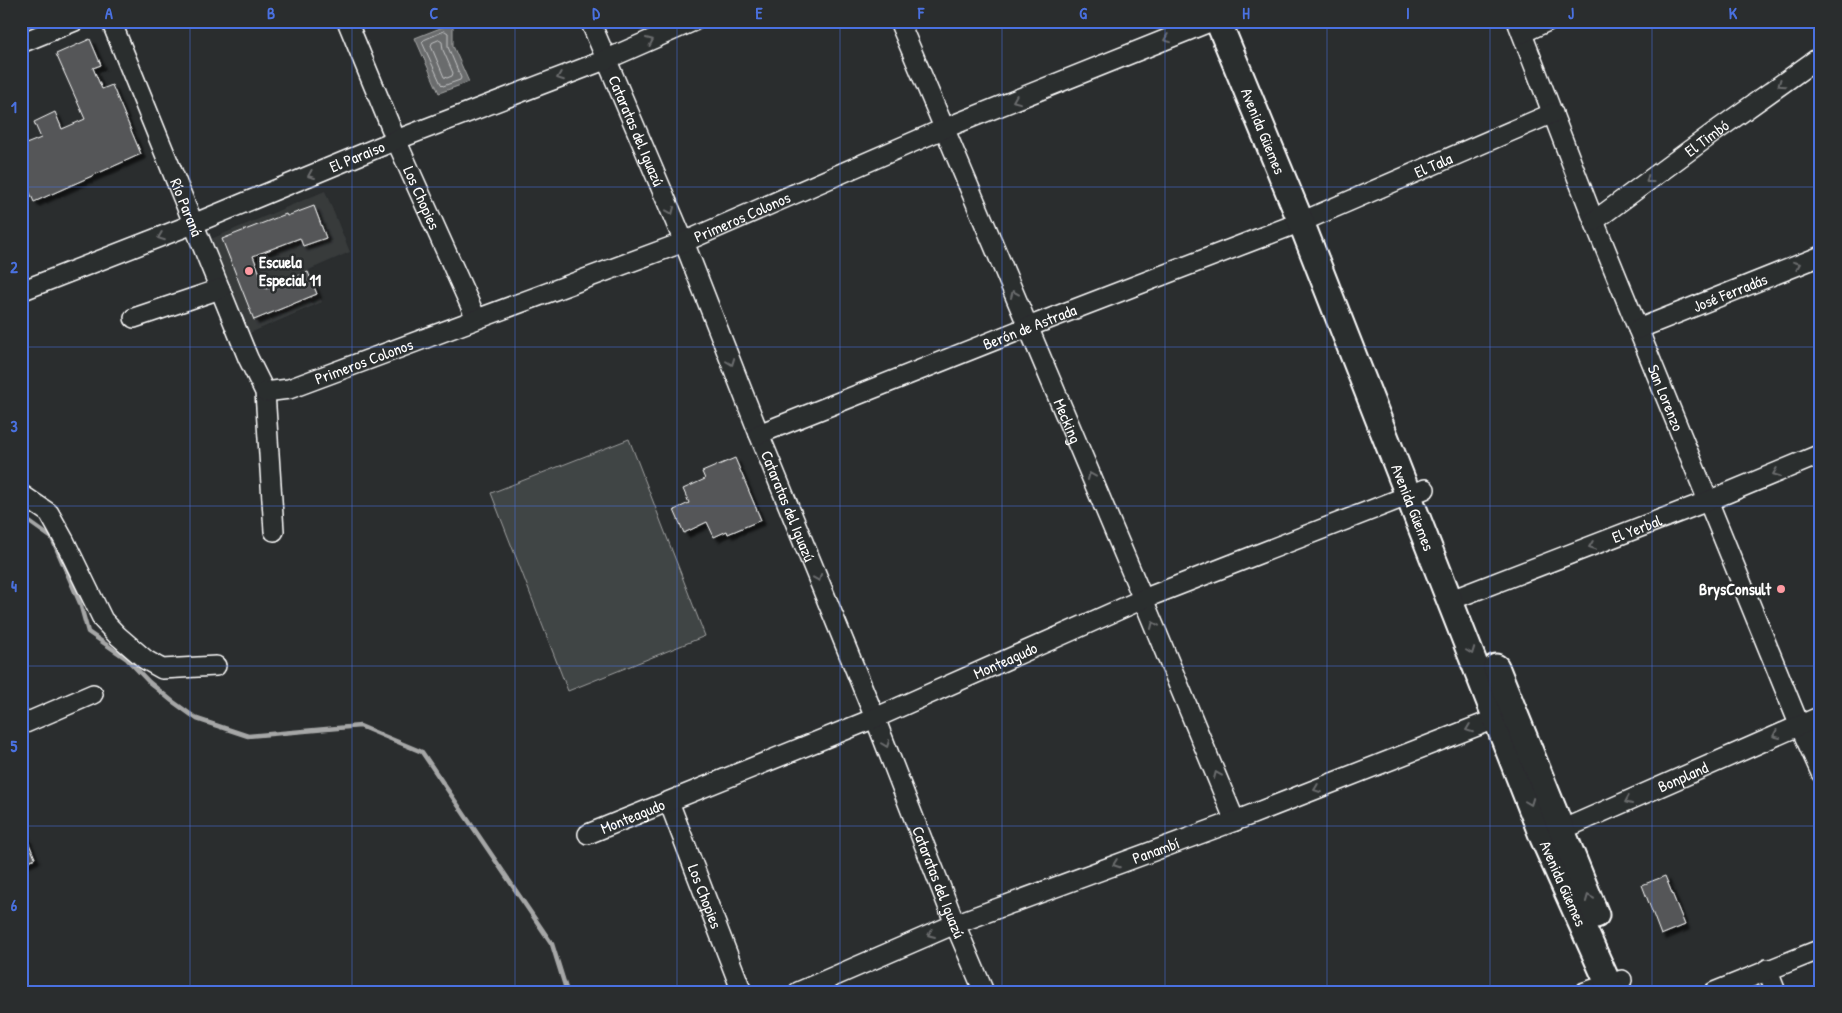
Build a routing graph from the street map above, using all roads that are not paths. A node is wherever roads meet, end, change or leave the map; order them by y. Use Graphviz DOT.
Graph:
graph roads {
  1 [pos="75,21"];
  2 [pos="111,21"];
  3 [pos="347,21"];
  4 [pos="590,21"];
  5 [pos="694,21"];
  6 [pos="898,21"];
  7 [pos="1212,21"];
  8 [pos="1218,21"];
  9 [pos="1235,21"];
  10 [pos="1548,21"];
  11 [pos="1520,27"];
  12 [pos="21,42"];
  13 [pos="1821,56"];
  14 [pos="606,60"];
  15 [pos="1552,113"];
  16 [pos="944,130"];
  17 [pos="396,140"];
  18 [pos="1308,219"];
  19 [pos="1594,221"];
  20 [pos="193,224"];
  21 [pos="684,242"];
  22 [pos="1821,256"];
  23 [pos="220,289"];
  24 [pos="21,291"];
  25 [pos="134,318"];
  26 [pos="476,318"];
  27 [pos="1028,327"];
  28 [pos="1638,329"];
  29 [pos="265,392"];
  30 [pos="759,434"];
  31 [pos="1821,454"];
  32 [pos="1417,492"];
  33 [pos="21,494"];
  34 [pos="1708,501"];
  35 [pos="274,531"];
  36 [pos="1459,597"];
  37 [pos="1143,599"];
  38 [pos="216,666"];
  39 [pos="92,694"];
  40 [pos="1506,715"];
  41 [pos="1821,716"];
  42 [pos="876,718"];
  43 [pos="1799,724"];
  44 [pos="21,725"];
  45 [pos="1821,773"];
  46 [pos="669,802"];
  47 [pos="1235,821"];
  48 [pos="588,834"];
  49 [pos="1553,834"];
  50 [pos="955,924"];
  51 [pos="1821,950"];
  52 [pos="1767,970"];
  53 [pos="1617,987"];
  54 [pos="742,992"];
  55 [pos="798,992"];
  56 [pos="984,992"];
  57 [pos="1585,992"];
  58 [pos="1714,992"];
  59 [pos="1776,992"];
  1 -- 12 [label="street"];
  2 -- 20 [label="street, Río Paraná"];
  3 -- 17 [label="street, Los Chopies"];
  4 -- 14 [label="street, Cataratas del Iguazú"];
  14 -- 5 [label="street, El Paraiso, one-way"];
  6 -- 16 [label="street, Mecking"];
  7 -- 16 [label="street, Primeros Colonos, one-way"];
  8 -- 18 [label="main road, Avenida Güemes"];
  9 -- 18 [label="main road, Avenida Güemes"];
  10 -- 11 [label="street"];
  11 -- 15 [label="street, San Lorenzo"];
  13 -- 19 [label="street, El Timbó, one-way"];
  14 -- 17 [label="street, El Paraiso, one-way"];
  14 -- 21 [label="street, Cataratas del Iguazú, one-way"];
  15 -- 18 [label="street, El Tala"];
  15 -- 19 [label="street, San Lorenzo"];
  16 -- 21 [label="street, Primeros Colonos"];
  27 -- 16 [label="street, Mecking, one-way"];
  17 -- 20 [label="street, El Paraiso, one-way"];
  17 -- 26 [label="street, Los Chopies"];
  18 -- 27 [label="street, Berón de Astrada"];
  18 -- 32 [label="main road, Avenida Güemes"];
  19 -- 28 [label="street, San Lorenzo"];
  20 -- 23 [label="street, Río Paraná"];
  20 -- 24 [label="street, El Paraiso, one-way"];
  21 -- 26 [label="street, Primeros Colonos"];
  21 -- 30 [label="street, Cataratas del Iguazú, one-way"];
  28 -- 22 [label="street, José Ferradás, one-way"];
  23 -- 25 [label="street"];
  23 -- 29 [label="street, Río Paraná"];
  26 -- 29 [label="street, Primeros Colonos"];
  27 -- 30 [label="street, Berón de Astrada"];
  37 -- 27 [label="street, Mecking, one-way"];
  28 -- 34 [label="street, San Lorenzo"];
  29 -- 35 [label="street"];
  30 -- 42 [label="street, Cataratas del Iguazú, one-way"];
  31 -- 34 [label="street, El Yerbal, one-way"];
  32 -- 36 [label="main road, Avenida Güemes"];
  32 -- 37 [label="street, Monteagudo"];
  33 -- 38 [label="street"];
  34 -- 36 [label="street, El Yerbal, one-way"];
  34 -- 43 [label="street, San Lorenzo"];
  36 -- 40 [label="main road, Avenida Güemes"];
  37 -- 42 [label="street, Monteagudo"];
  47 -- 37 [label="street, Mecking, one-way"];
  39 -- 44 [label="street"];
  40 -- 47 [label="street, Panambí, one-way"];
  40 -- 49 [label="main road, Avenida Güemes"];
  41 -- 43 [label="street, Bonpland"];
  42 -- 46 [label="street, Monteagudo"];
  42 -- 50 [label="street, Cataratas del Iguazú, one-way"];
  43 -- 45 [label="street, San Lorenzo"];
  43 -- 49 [label="street, Bonpland, one-way"];
  46 -- 48 [label="street, Monteagudo"];
  46 -- 54 [label="street, Los Chopies"];
  47 -- 50 [label="street, Panambí, one-way"];
  49 -- 53 [label="main road, Avenida Güemes"];
  50 -- 55 [label="street, Panambí, one-way"];
  50 -- 56 [label="street, Cataratas del Iguazú"];
  51 -- 52 [label="street"];
  52 -- 58 [label="street"];
  52 -- 59 [label="street"];
  53 -- 57 [label="street"];
}
